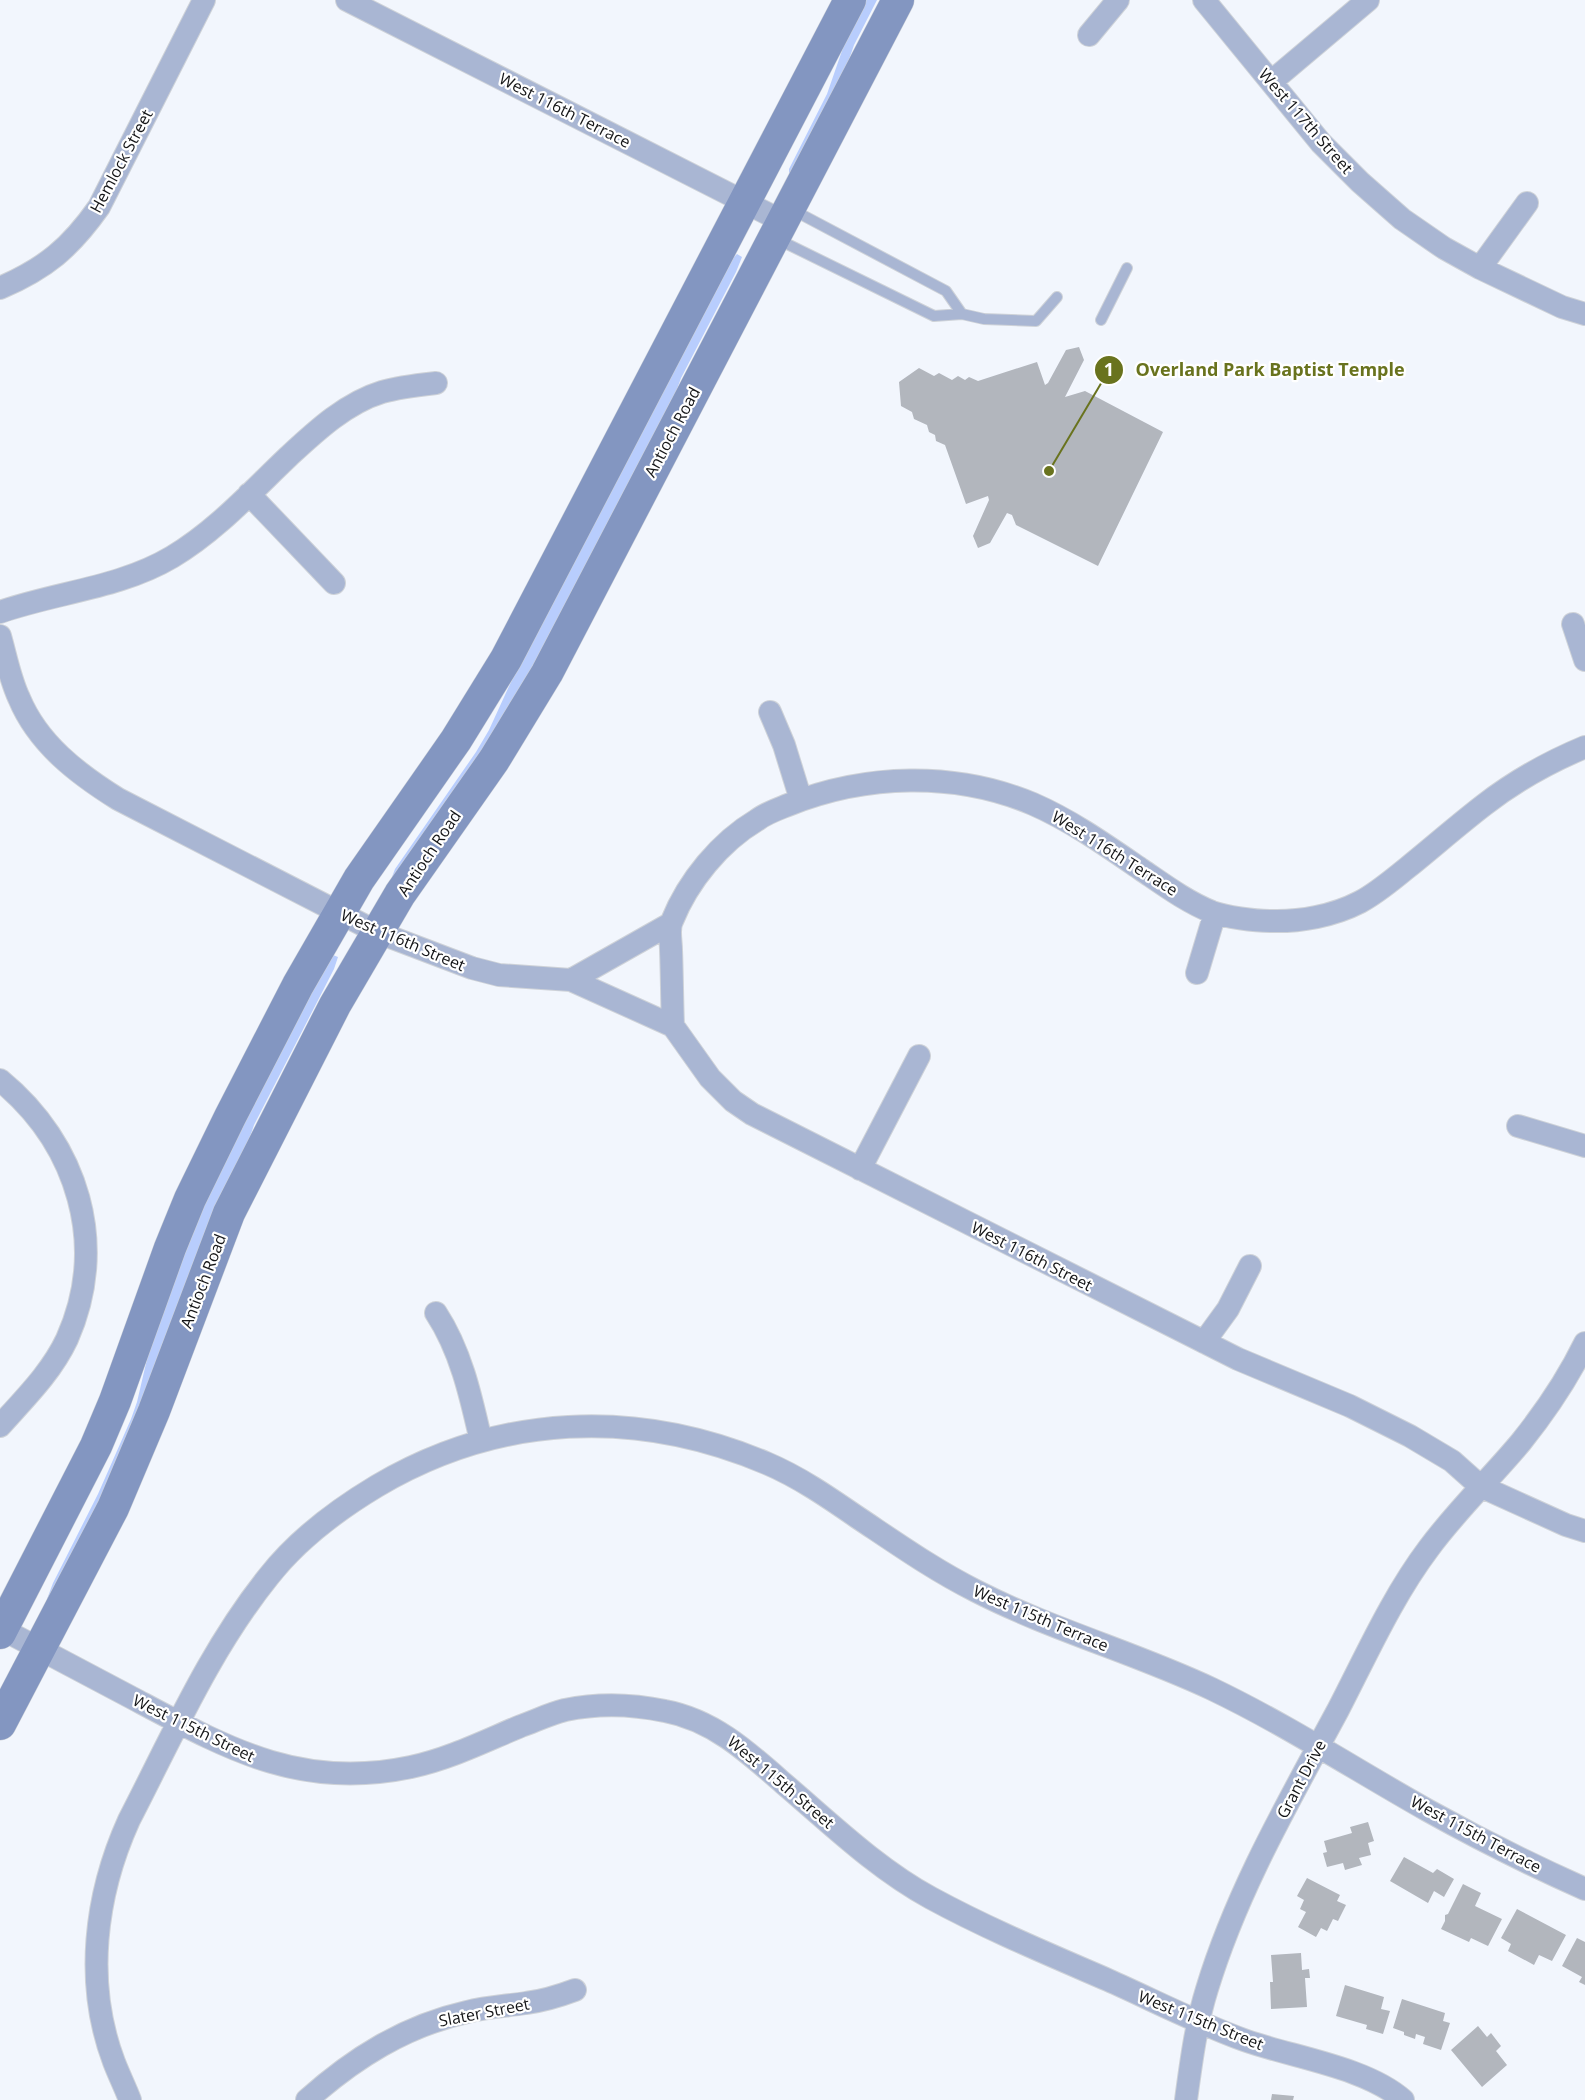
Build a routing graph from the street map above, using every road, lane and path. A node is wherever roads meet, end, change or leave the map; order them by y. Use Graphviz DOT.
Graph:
graph roads {
  1 [pos="204,0"];
  2 [pos="347,0"];
  3 [pos="850,0"];
  4 [pos="898,0"];
  5 [pos="1118,0"];
  6 [pos="1204,0"];
  7 [pos="1368,0"];
  8 [pos="1089,34"];
  9 [pos="1272,81"];
  10 [pos="745,202"];
  11 [pos="1527,203"];
  12 [pos="782,222"];
  13 [pos="1127,268"];
  14 [pos="1480,268"];
  15 [pos="0,288"];
  16 [pos="1057,297"];
  17 [pos="962,314"];
  18 [pos="1585,314"];
  19 [pos="1101,320"];
  20 [pos="436,383"];
  21 [pos="249,494"];
  22 [pos="334,583"];
  23 [pos="0,612"];
  24 [pos="1573,624"];
  25 [pos="0,636"];
  26 [pos="1585,660"];
  27 [pos="770,712"];
  28 [pos="1585,747"];
  29 [pos="801,800"];
  30 [pos="338,913"];
  31 [pos="1215,913"];
  32 [pos="670,924"];
  33 [pos="377,933"];
  34 [pos="1197,973"];
  35 [pos="571,980"];
  36 [pos="673,1026"];
  37 [pos="919,1056"];
  38 [pos="0,1080"];
  39 [pos="1518,1126"];
  40 [pos="1585,1146"];
  41 [pos="860,1169"];
  42 [pos="1250,1266"];
  43 [pos="436,1312"];
  44 [pos="1204,1342"];
  45 [pos="1585,1343"];
  46 [pos="0,1426"];
  47 [pos="481,1441"];
  48 [pos="1480,1486"];
  49 [pos="1585,1531"];
  50 [pos="1,1630"];
  51 [pos="39,1648"];
  52 [pos="179,1723"];
  53 [pos="0,1724"];
  54 [pos="1318,1747"];
  55 [pos="1585,1889"];
  56 [pos="575,1990"];
  57 [pos="1200,2021"];
  58 [pos="130,2100"];
  59 [pos="307,2100"];
  60 [pos="1186,2100"];
  61 [pos="1403,2100"];
  1 -- 15 [label="street, Hemlock Street"];
  2 -- 10 [label="street, West 116th Terrace"];
  3 -- 10 [label="main road"];
  4 -- 12 [label="main road, Antioch Road"];
  5 -- 8 [label="street"];
  6 -- 9 [label="street, West 117th Street"];
  7 -- 9 [label="street"];
  9 -- 14 [label="street, West 117th Street"];
  10 -- 12 [label="street, West 116th Terrace"];
  10 -- 30 [label="main road"];
  11 -- 14 [label="street"];
  12 -- 17 [label="lane"];
  12 -- 17 [label="lane"];
  12 -- 33 [label="main road, Antioch Road"];
  13 -- 19 [label="lane"];
  14 -- 18 [label="street, West 117th Street"];
  16 -- 17 [label="lane"];
  20 -- 21 [label="street"];
  21 -- 22 [label="street"];
  21 -- 23 [label="street"];
  24 -- 26 [label="street"];
  25 -- 30 [label="street, West 116th Street"];
  27 -- 29 [label="street"];
  28 -- 31 [label="street, West 116th Terrace"];
  29 -- 31 [label="street, West 116th Terrace"];
  29 -- 32 [label="street, West 116th Terrace"];
  30 -- 33 [label="street, West 116th Street"];
  30 -- 50 [label="main road"];
  31 -- 34 [label="street"];
  32 -- 35 [label="street"];
  32 -- 36 [label="street"];
  33 -- 35 [label="street, West 116th Street"];
  33 -- 51 [label="main road, Antioch Road"];
  35 -- 36 [label="street, West 116th Street"];
  36 -- 41 [label="street, West 116th Street"];
  37 -- 41 [label="street"];
  38 -- 46 [label="street"];
  39 -- 40 [label="street"];
  41 -- 44 [label="street, West 116th Street"];
  42 -- 44 [label="street"];
  43 -- 47 [label="street"];
  44 -- 48 [label="street, West 116th Street"];
  45 -- 48 [label="street, Grant Drive"];
  47 -- 52 [label="street, West 115th Terrace"];
  47 -- 54 [label="street, West 115th Terrace"];
  48 -- 49 [label="street"];
  48 -- 54 [label="street, Grant Drive"];
  50 -- 51 [label="street, West 115th Street"];
  51 -- 52 [label="street, West 115th Street"];
  51 -- 53 [label="main road, Antioch Road"];
  52 -- 57 [label="street, West 115th Street"];
  52 -- 58 [label="street, West 115th Terrace"];
  54 -- 55 [label="street, West 115th Terrace"];
  54 -- 57 [label="street, Grant Drive"];
  56 -- 59 [label="street, Slater Street"];
  57 -- 60 [label="street, Grant Drive"];
  57 -- 61 [label="street, West 115th Street"];
}
